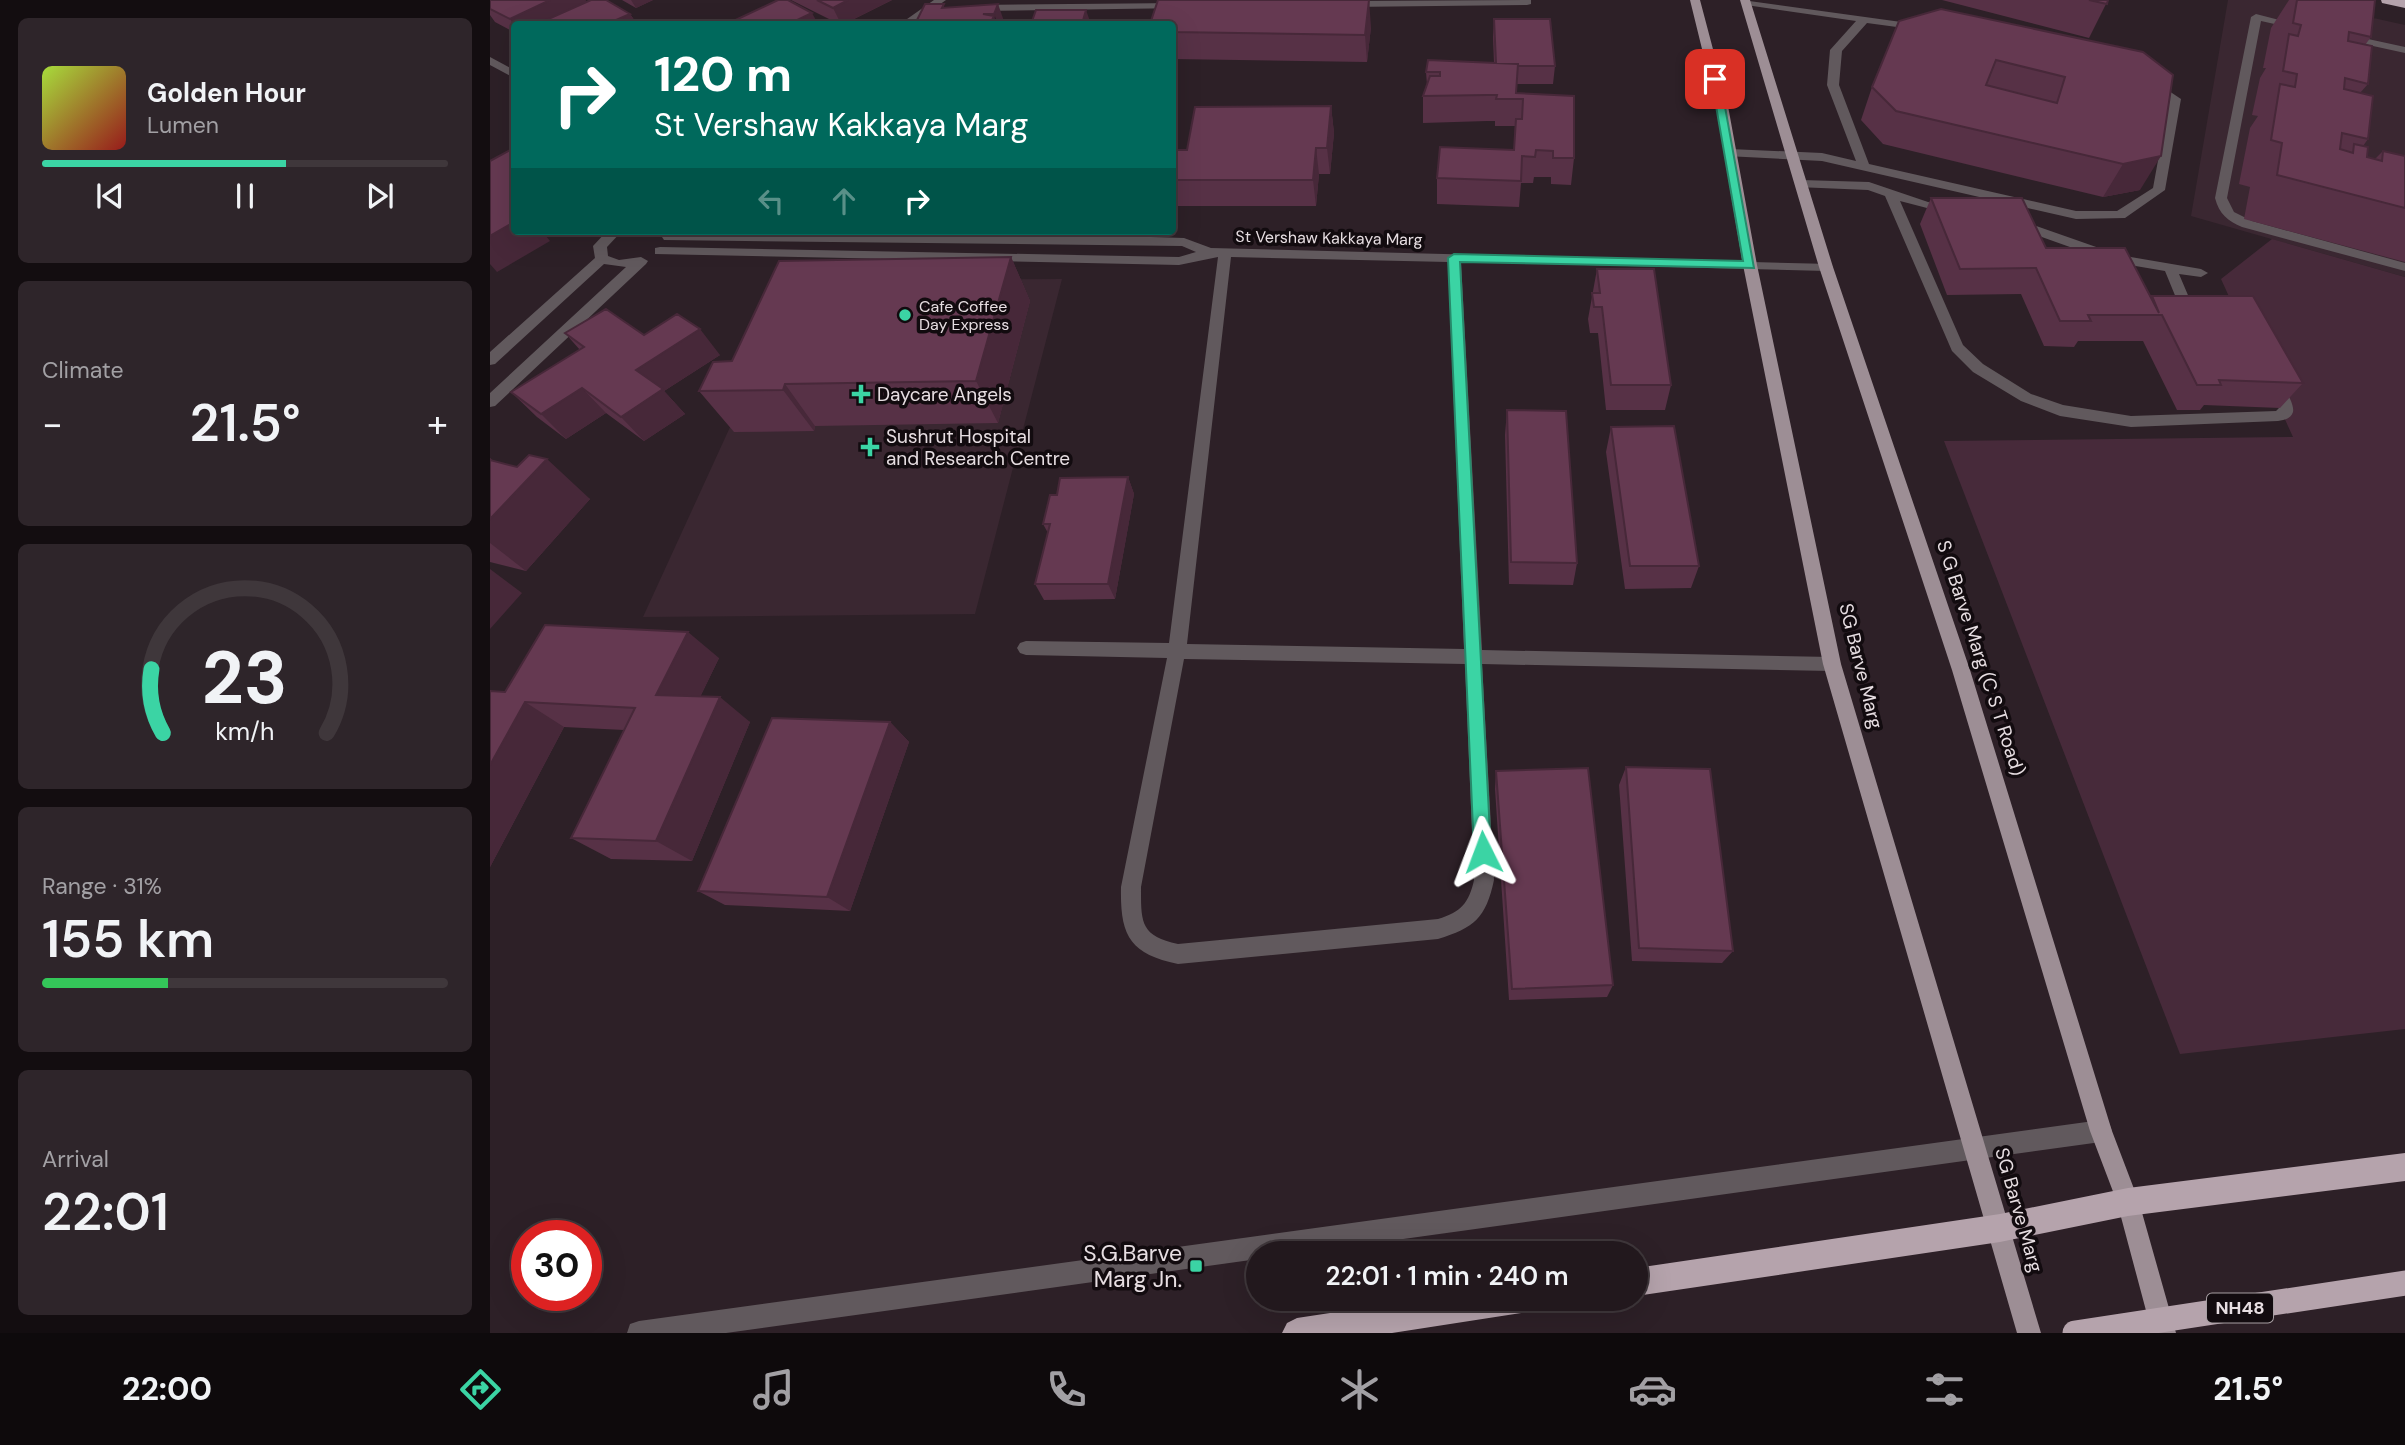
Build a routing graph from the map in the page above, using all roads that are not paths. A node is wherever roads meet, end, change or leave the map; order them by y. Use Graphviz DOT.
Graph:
graph roads {
  1 [pos="941,0"];
  2 [pos="1695,0"];
  3 [pos="2387,0"];
  4 [pos="1746,1"];
  5 [pos="1527,2"];
  6 [pos="1331,4"];
  7 [pos="2405,4"];
  8 [pos="1192,6"];
  9 [pos="968,8"];
  10 [pos="926,9"];
  11 [pos="954,9"];
  12 [pos="1865,18"];
  13 [pos="909,21"];
  14 [pos="1932,29"];
  15 [pos="2310,29"];
  16 [pos="2337,35"];
  17 [pos="2405,50"];
  18 [pos="490,60"];
  19 [pos="2136,72"];
  20 [pos="511,73"];
  21 [pos="1730,153"];
  22 [pos="1791,153"];
  23 [pos="1864,166"];
  24 [pos="1801,184"];
  25 [pos="1889,191"];
  26 [pos="1964,212"];
  27 [pos="611,235"];
  28 [pos="668,235"];
  29 [pos="752,235"];
  30 [pos="836,236"];
  31 [pos="1086,239"];
  32 [pos="2022,241"];
  33 [pos="660,251"];
  34 [pos="2093,251"];
  35 [pos="1209,252"];
  36 [pos="1225,253"];
  37 [pos="828,255"];
  38 [pos="1454,258"];
  39 [pos="602,259"];
  40 [pos="1082,259"];
  41 [pos="641,261"];
  42 [pos="1750,265"];
  43 [pos="1826,267"];
  44 [pos="2405,267"];
  45 [pos="2099,268"];
  46 [pos="2170,268"];
  47 [pos="2201,273"];
  48 [pos="2186,307"];
  49 [pos="490,360"];
  50 [pos="2267,373"];
  51 [pos="490,402"];
  52 [pos="1026,648"];
  53 [pos="1177,651"];
  54 [pos="1473,657"];
  55 [pos="1832,664"];
  56 [pos="2101,1131"];
  57 [pos="1976,1149"];
  58 [pos="2405,1167"];
  59 [pos="2127,1202"];
  60 [pos="2000,1228"];
  61 [pos="1648,1280"];
  62 [pos="2405,1283"];
  63 [pos="1442,1311"];
  64 [pos="639,1333"];
  65 [pos="1297,1333"];
  66 [pos="2029,1333"];
  67 [pos="2075,1333"];
  68 [pos="2164,1333"];
  1 -- 10 [label="street"];
  2 -- 21 [label="main road, SG Barve Marg"];
  3 -- 7 [label="highway"];
  4 -- 12 [label="street"];
  4 -- 22 [label="main road, S G Barve Marg (C S T Road)"];
  5 -- 6 [label="street"];
  8 -- 9 [label="street"];
  10 -- 11 [label="street"];
  10 -- 13 [label="street"];
  12 -- 14 [label="street"];
  12 -- 23 [label="street"];
  15 -- 44 [label="street"];
  16 -- 17 [label="street"];
  18 -- 20 [label="street"];
  19 -- 23 [label="street"];
  21 -- 22 [label="street"];
  21 -- 42 [label="main road, SG Barve Marg"];
  22 -- 23 [label="street"];
  22 -- 24 [label="main road, S G Barve Marg (C S T Road)"];
  24 -- 25 [label="street"];
  24 -- 43 [label="main road, S G Barve Marg (C S T Road)"];
  25 -- 26 [label="street"];
  25 -- 50 [label="street"];
  27 -- 39 [label="street"];
  28 -- 33 [label="street"];
  29 -- 30 [label="street, St Vershaw Kakkaya Marg"];
  30 -- 31 [label="street, St Vershaw Kakkaya Marg"];
  30 -- 37 [label="street"];
  31 -- 35 [label="street, St Vershaw Kakkaya Marg"];
  31 -- 40 [label="street"];
  32 -- 34 [label="street"];
  33 -- 37 [label="street, St Vershaw Kakkaya Marg"];
  33 -- 41 [label="street"];
  34 -- 45 [label="street"];
  34 -- 46 [label="street"];
  35 -- 36 [label="street, St Vershaw Kakkaya Marg"];
  35 -- 40 [label="street, St Vershaw Kakkaya Marg"];
  36 -- 38 [label="street, St Vershaw Kakkaya Marg"];
  36 -- 53 [label="street"];
  37 -- 40 [label="street, St Vershaw Kakkaya Marg"];
  38 -- 42 [label="street, St Vershaw Kakkaya Marg"];
  38 -- 54 [label="street"];
  39 -- 41 [label="street"];
  39 -- 49 [label="street"];
  41 -- 51 [label="street"];
  42 -- 43 [label="street, St Vershaw Kakkaya Marg"];
  42 -- 55 [label="main road, SG Barve Marg"];
  43 -- 56 [label="main road, S G Barve Marg (C S T Road)"];
  46 -- 47 [label="street"];
  46 -- 48 [label="street"];
  52 -- 53 [label="street"];
  53 -- 54 [label="street"];
  53 -- 54 [label="street"];
  54 -- 55 [label="street"];
  55 -- 57 [label="main road, SG Barve Marg"];
  56 -- 57 [label="street"];
  56 -- 59 [label="main road, S G Barve Marg (C S T Road)"];
  57 -- 60 [label="main road, SG Barve Marg"];
  57 -- 64 [label="street"];
  58 -- 59 [label="highway"];
  59 -- 60 [label="highway"];
  59 -- 68 [label="main road, S G Barve Marg (C S T Road)"];
  60 -- 61 [label="highway"];
  60 -- 66 [label="main road, SG Barve Marg"];
  62 -- 67 [label="highway, NH48, bridge"];
  63 -- 65 [label="highway"];
}
